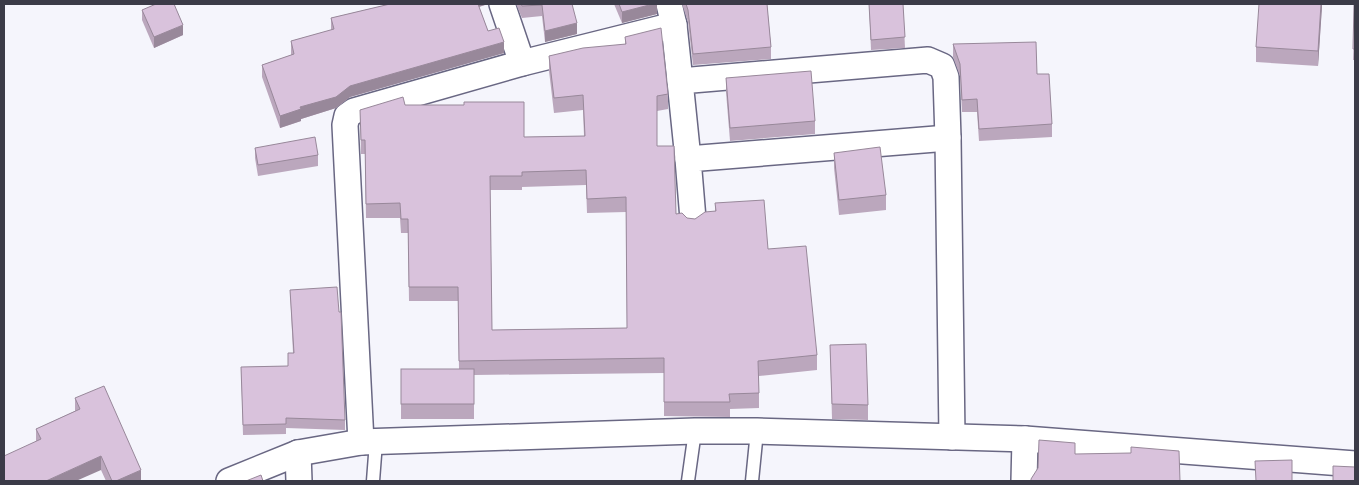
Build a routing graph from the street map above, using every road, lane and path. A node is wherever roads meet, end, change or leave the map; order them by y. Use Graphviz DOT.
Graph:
graph roads {
  1 [pos="502,4"];
  2 [pos="671,15"];
  3 [pos="522,62"];
  4 [pos="680,81"];
  5 [pos="948,138"];
  6 [pos="688,159"];
  7 [pos="693,219"];
  8 [pos="695,431"];
  9 [pos="757,431"];
  10 [pos="952,437"];
  11 [pos="1025,439"];
  12 [pos="369,442"];
  13 [pos="298,453"];
  14 [pos="1355,464"];
  15 [pos="228,481"];
  16 [pos="299,481"];
  17 [pos="373,481"];
  18 [pos="688,481"];
  19 [pos="752,481"];
  20 [pos="1024,481"];
  1 -- 3 [label="street"];
  2 -- 3 [label="street"];
  2 -- 4 [label="street"];
  3 -- 12 [label="street"];
  4 -- 5 [label="street"];
  4 -- 6 [label="street"];
  5 -- 6 [label="street"];
  5 -- 10 [label="street"];
  6 -- 7 [label="street"];
  8 -- 9 [label="street"];
  8 -- 12 [label="street"];
  8 -- 18 [label="lane"];
  9 -- 10 [label="street"];
  9 -- 19 [label="lane"];
  10 -- 11 [label="street"];
  11 -- 14 [label="street"];
  11 -- 20 [label="street"];
  12 -- 13 [label="street"];
  12 -- 17 [label="lane"];
  13 -- 15 [label="street"];
  13 -- 16 [label="street"];
}
